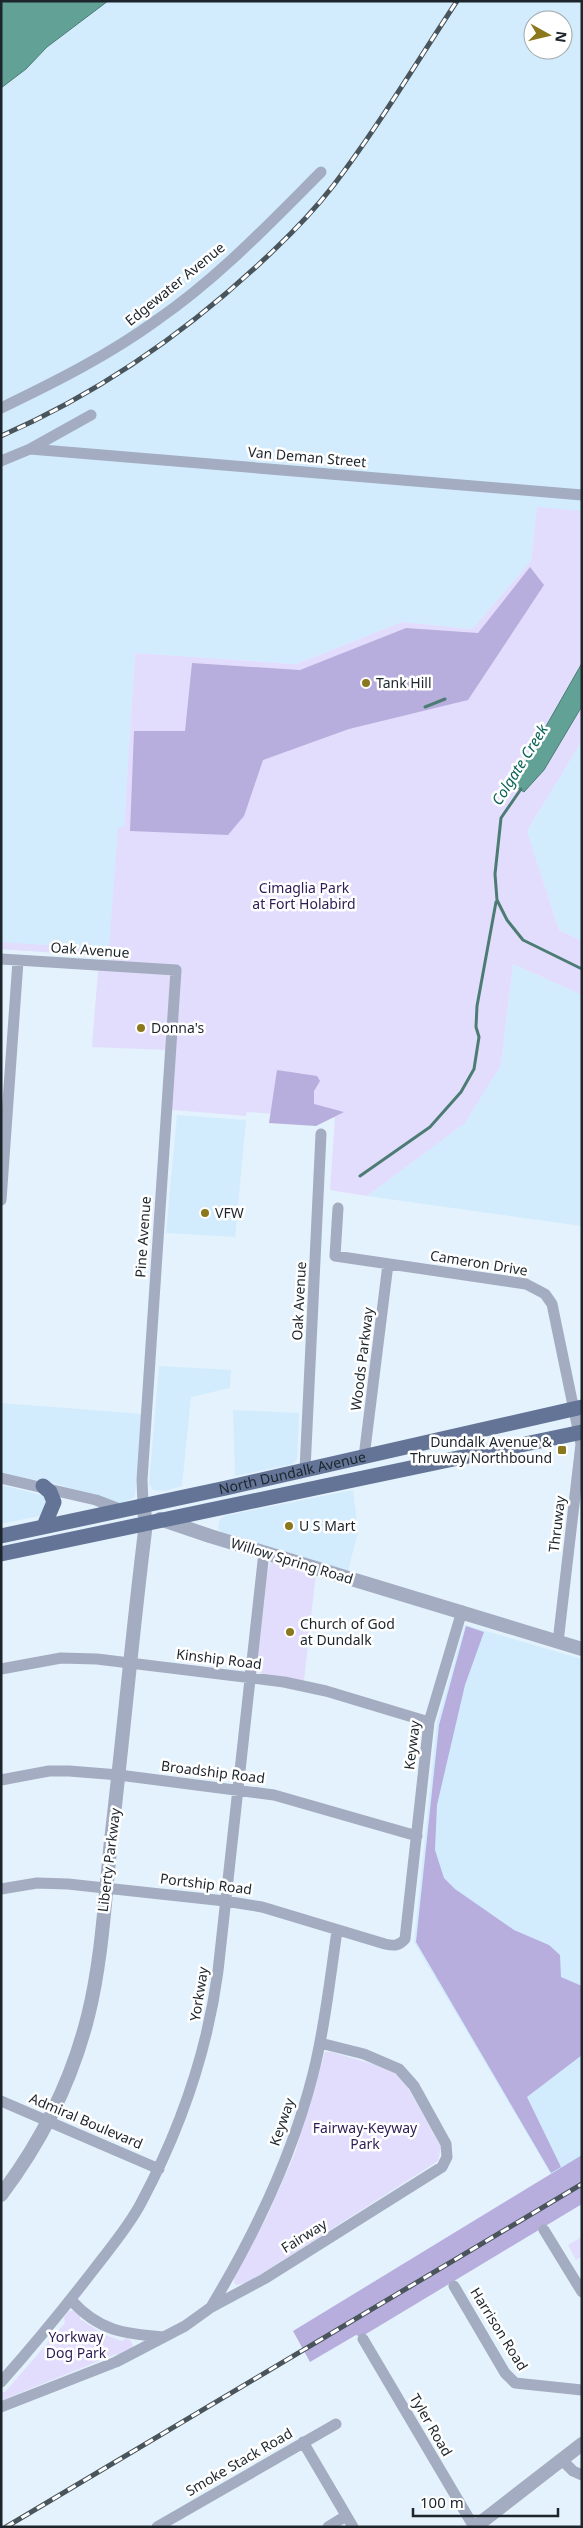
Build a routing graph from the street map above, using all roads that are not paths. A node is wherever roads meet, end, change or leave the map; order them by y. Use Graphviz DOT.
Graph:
graph roads {
  1 [pos="321,172"];
  2 [pos="1,408"];
  3 [pos="91,415"];
  4 [pos="30,449"];
  5 [pos="1,461"];
  6 [pos="582,495"];
  7 [pos="1,959"];
  8 [pos="18,961"];
  9 [pos="176,970"];
  10 [pos="5,1098"];
  11 [pos="321,1134"];
  12 [pos="1,1200"];
  13 [pos="338,1208"];
  14 [pos="388,1264"];
  15 [pos="578,1408"];
  16 [pos="580,1433"];
  17 [pos="364,1457"];
  18 [pos="305,1470"];
  19 [pos="1,1478"];
  20 [pos="579,1485"];
  21 [pos="43,1486"];
  22 [pos="122,1510"];
  23 [pos="144,1514"];
  24 [pos="162,1519"];
  25 [pos="44,1526"];
  26 [pos="1,1536"];
  27 [pos="576,1540"];
  28 [pos="264,1552"];
  29 [pos="1,1554"];
  30 [pos="462,1612"];
  31 [pos="558,1642"];
  32 [pos="582,1649"];
  33 [pos="130,1664"];
  34 [pos="1,1669"];
  35 [pos="249,1678"];
  36 [pos="429,1722"];
  37 [pos="119,1775"];
  38 [pos="1,1780"];
  39 [pos="237,1789"];
  40 [pos="417,1836"];
  41 [pos="106,1888"];
  42 [pos="1,1889"];
  43 [pos="225,1901"];
  44 [pos="337,1930"];
  45 [pos="401,1943"];
  46 [pos="320,2043"];
  47 [pos="1,2101"];
  48 [pos="48,2121"];
  49 [pos="158,2169"];
  50 [pos="1,2195"];
  51 [pos="544,2230"];
  52 [pos="454,2286"];
  53 [pos="582,2292"];
  54 [pos="70,2300"];
  55 [pos="210,2308"];
  56 [pos="164,2337"];
  57 [pos="363,2339"];
  58 [pos="1,2382"];
  59 [pos="582,2390"];
  60 [pos="1,2407"];
  61 [pos="336,2424"];
  62 [pos="304,2442"];
  63 [pos="582,2444"];
  64 [pos="562,2460"];
  65 [pos="582,2475"];
  66 [pos="346,2516"];
  67 [pos="157,2527"];
  68 [pos="328,2527"];
  69 [pos="353,2527"];
  70 [pos="474,2527"];
  1 -- 2 [label="street, Edgewater Avenue"];
  3 -- 4 [label="street"];
  4 -- 5 [label="street"];
  4 -- 6 [label="street, Van Deman Street"];
  7 -- 8 [label="street, Oak Avenue"];
  8 -- 9 [label="street, Oak Avenue"];
  8 -- 10 [label="street"];
  9 -- 23 [label="street, Pine Avenue"];
  10 -- 12 [label="street"];
  11 -- 18 [label="street, Oak Avenue"];
  13 -- 14 [label="street, Cameron Drive"];
  14 -- 15 [label="street, Cameron Drive"];
  14 -- 17 [label="street, Woods Parkway"];
  15 -- 16 [label="street, Thruway"];
  15 -- 17 [label="main road, North Dundalk Avenue"];
  16 -- 20 [label="street, Thruway"];
  16 -- 24 [label="main road, North Dundalk Avenue"];
  17 -- 18 [label="main road, North Dundalk Avenue"];
  18 -- 23 [label="main road, North Dundalk Avenue"];
  19 -- 21 [label="street"];
  20 -- 27 [label="street, Thruway"];
  21 -- 22 [label="street"];
  21 -- 25 [label="main road"];
  22 -- 23 [label="main road, North Dundalk Avenue"];
  22 -- 25 [label="main road, North Dundalk Avenue"];
  23 -- 24 [label="main road, North Dundalk Avenue"];
  23 -- 29 [label="main road, North Dundalk Avenue"];
  23 -- 33 [label="street, Liberty Parkway"];
  24 -- 28 [label="street, Willow Spring Road"];
  25 -- 26 [label="main road, North Dundalk Avenue"];
  27 -- 31 [label="street, Thruway"];
  28 -- 30 [label="street, Willow Spring Road"];
  28 -- 35 [label="street, Yorkway"];
  30 -- 31 [label="street, Willow Spring Road"];
  30 -- 36 [label="street, Keyway"];
  31 -- 32 [label="street, Willow Spring Road"];
  33 -- 34 [label="street, Kinship Road"];
  33 -- 35 [label="street, Kinship Road"];
  33 -- 37 [label="street, Liberty Parkway"];
  35 -- 36 [label="street, Kinship Road"];
  35 -- 39 [label="street, Yorkway"];
  36 -- 40 [label="street, Keyway"];
  37 -- 38 [label="street, Broadship Road"];
  37 -- 39 [label="street, Broadship Road"];
  37 -- 41 [label="street, Liberty Parkway"];
  39 -- 40 [label="street, Broadship Road"];
  39 -- 43 [label="street, Yorkway"];
  40 -- 45 [label="street, Keyway"];
  41 -- 42 [label="street, Portship Road"];
  41 -- 43 [label="street, Portship Road"];
  41 -- 48 [label="street, Liberty Parkway"];
  43 -- 44 [label="street, Portship Road"];
  43 -- 49 [label="street, Yorkway"];
  44 -- 45 [label="street, Portship Road"];
  44 -- 46 [label="street, Keyway"];
  46 -- 55 [label="street, Keyway"];
  46 -- 55 [label="street, Fairway"];
  47 -- 48 [label="street, Admiral Boulevard"];
  48 -- 49 [label="street, Admiral Boulevard"];
  48 -- 50 [label="street, Liberty Parkway"];
  49 -- 54 [label="street, Yorkway"];
  51 -- 53 [label="street"];
  52 -- 59 [label="street, Harrison Road"];
  54 -- 56 [label="street"];
  54 -- 58 [label="street, Yorkway"];
  55 -- 56 [label="street, Fairway"];
  56 -- 60 [label="street, Fairway"];
  57 -- 70 [label="street, Tyler Road"];
  61 -- 62 [label="street, Smoke Stack Road"];
  62 -- 66 [label="street"];
  62 -- 67 [label="street, Smoke Stack Road"];
  63 -- 64 [label="street"];
  64 -- 65 [label="street"];
  64 -- 70 [label="street"];
  66 -- 68 [label="street"];
  66 -- 69 [label="street"];
}
